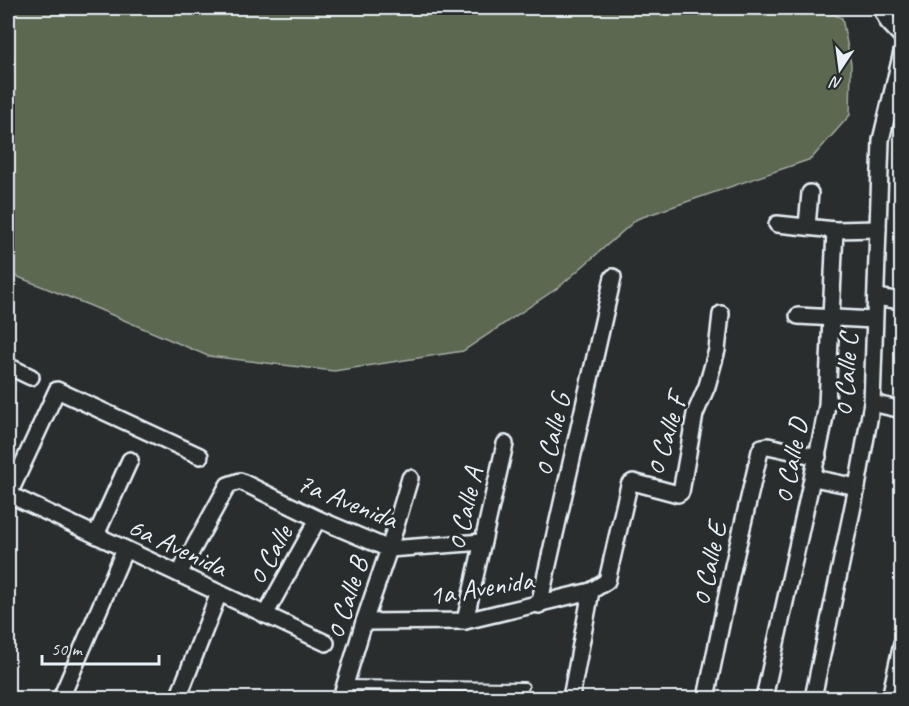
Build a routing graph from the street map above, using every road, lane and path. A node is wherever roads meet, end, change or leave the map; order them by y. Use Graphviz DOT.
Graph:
graph roads {
  1 [pos="881,8"];
  2 [pos="902,37"];
  3 [pos="902,52"];
  4 [pos="810,193"];
  5 [pos="777,224"];
  6 [pos="807,226"];
  7 [pos="878,229"];
  8 [pos="835,230"];
  9 [pos="613,277"];
  10 [pos="876,297"];
  11 [pos="902,301"];
  12 [pos="721,314"];
  13 [pos="798,316"];
  14 [pos="831,318"];
  15 [pos="874,320"];
  16 [pos="8,366"];
  17 [pos="32,377"];
  18 [pos="872,403"];
  19 [pos="902,410"];
  20 [pos="505,444"];
  21 [pos="200,456"];
  22 [pos="818,457"];
  23 [pos="130,460"];
  24 [pos="410,478"];
  25 [pos="814,478"];
  26 [pos="857,487"];
  27 [pos="8,494"];
  28 [pos="318,519"];
  29 [pos="96,535"];
  30 [pos="483,542"];
  31 [pos="125,549"];
  32 [pos="389,549"];
  33 [pos="179,574"];
  34 [pos="598,588"];
  35 [pos="219,593"];
  36 [pos="539,605"];
  37 [pos="265,615"];
  38 [pos="465,621"];
  39 [pos="364,622"];
  40 [pos="326,643"];
  41 [pos="902,643"];
  42 [pos="525,687"];
  43 [pos="344,692"];
  44 [pos="62,699"];
  45 [pos="178,699"];
  46 [pos="571,699"];
  47 [pos="706,699"];
  48 [pos="764,699"];
  49 [pos="813,699"];
  50 [pos="890,699"];
  1 -- 2 [label="street"];
  3 -- 7 [label="street, 0 Calle C"];
  4 -- 6 [label="street"];
  5 -- 6 [label="street"];
  6 -- 8 [label="street"];
  7 -- 8 [label="street"];
  7 -- 10 [label="street, 0 Calle C"];
  8 -- 14 [label="street, 0 Calle D"];
  9 -- 36 [label="street, 0 Calle G"];
  10 -- 11 [label="street"];
  10 -- 15 [label="street, 0 Calle C"];
  12 -- 34 [label="street, 0 Calle F"];
  13 -- 14 [label="street"];
  14 -- 15 [label="street"];
  14 -- 22 [label="street, 0 Calle D"];
  15 -- 18 [label="street, 0 Calle C"];
  16 -- 17 [label="street"];
  18 -- 19 [label="street"];
  18 -- 26 [label="street, 0 Calle C"];
  20 -- 30 [label="street, 0 Calle A"];
  21 -- 27 [label="street"];
  22 -- 25 [label="street, 0 Calle D"];
  22 -- 47 [label="street, 0 Calle E"];
  23 -- 29 [label="street"];
  24 -- 32 [label="street, 0 Calle B"];
  25 -- 26 [label="street"];
  25 -- 48 [label="street, 0 Calle D"];
  26 -- 49 [label="street, 0 Calle C"];
  27 -- 29 [label="street, 6a Avenida"];
  28 -- 32 [label="street, 7a Avenida"];
  28 -- 33 [label="street, 7a Avenida"];
  28 -- 37 [label="street, 0 Calle"];
  29 -- 31 [label="street, 6a Avenida"];
  30 -- 32 [label="street, 7a Avenida"];
  30 -- 38 [label="street, 0 Calle A"];
  31 -- 33 [label="street, 6a Avenida"];
  31 -- 44 [label="street"];
  32 -- 39 [label="street, 0 Calle B"];
  33 -- 35 [label="street, 6a Avenida"];
  34 -- 36 [label="street, 1a Avenida"];
  34 -- 46 [label="street, 0 Calle F"];
  35 -- 37 [label="street, 6a Avenida"];
  35 -- 45 [label="street"];
  36 -- 38 [label="street, 1a Avenida"];
  37 -- 40 [label="street, 6a Avenida"];
  38 -- 39 [label="street, 1a Avenida"];
  39 -- 43 [label="street, 0 Calle B"];
  41 -- 50 [label="street"];
  42 -- 43 [label="lane"];
}
